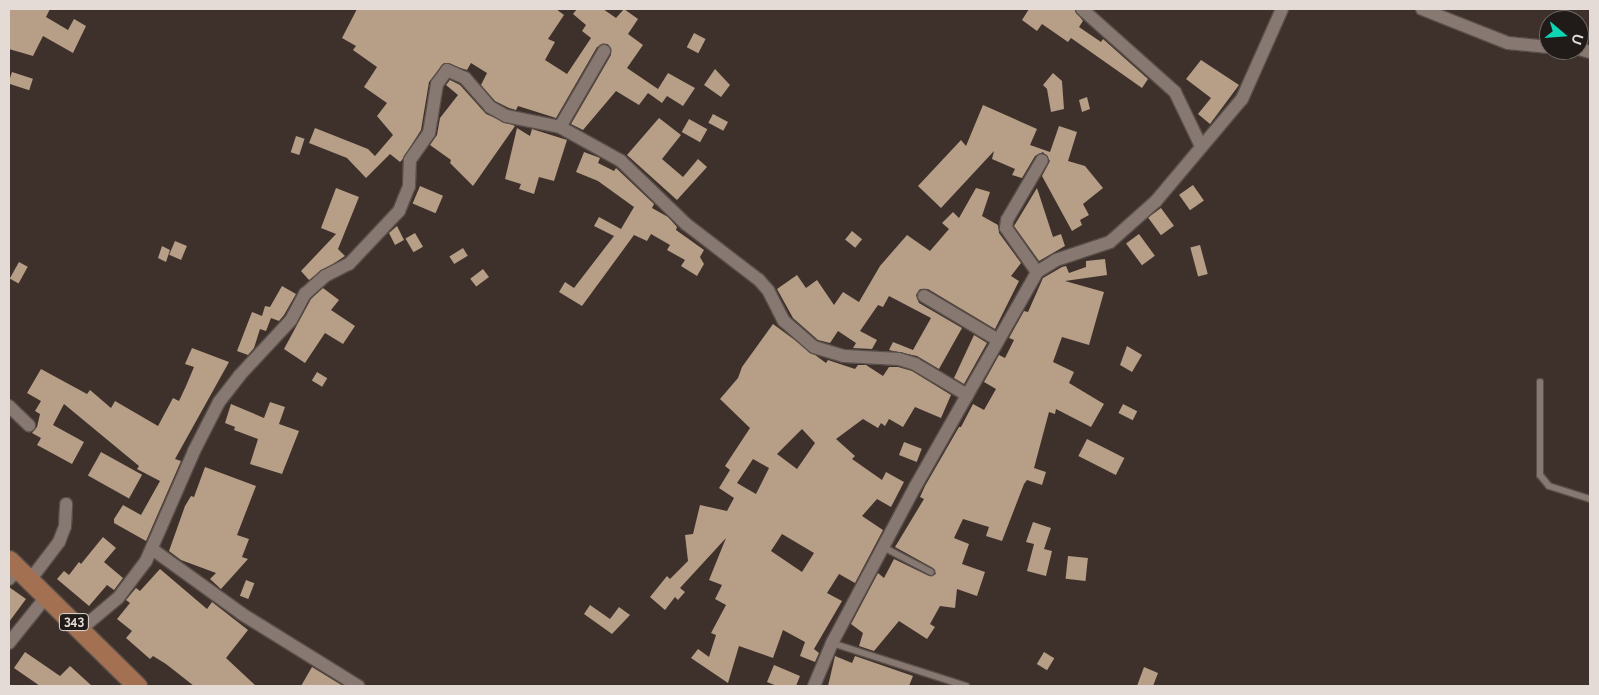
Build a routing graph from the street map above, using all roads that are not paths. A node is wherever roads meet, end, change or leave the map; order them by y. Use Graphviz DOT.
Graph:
graph roads {
  1 [pos="1082,9"];
  2 [pos="1282,9"];
  3 [pos="1422,9"];
  4 [pos="1539,47"];
  5 [pos="604,51"];
  6 [pos="560,127"];
  7 [pos="1201,146"];
  8 [pos="1042,160"];
  9 [pos="1037,272"];
  10 [pos="924,296"];
  11 [pos="998,340"];
  12 [pos="1540,382"];
  13 [pos="967,395"];
  14 [pos="9,406"];
  15 [pos="29,425"];
  16 [pos="1590,499"];
  17 [pos="66,504"];
  18 [pos="883,548"];
  19 [pos="152,549"];
  20 [pos="16,572"];
  21 [pos="932,572"];
  22 [pos="46,597"];
  23 [pos="81,629"];
  24 [pos="9,643"];
  25 [pos="832,643"];
  26 [pos="137,686"];
  27 [pos="358,686"];
  28 [pos="814,686"];
  29 [pos="966,686"];
  1 -- 7 [label="street"];
  2 -- 7 [label="street"];
  3 -- 4 [label="street"];
  5 -- 6 [label="street"];
  6 -- 13 [label="street"];
  6 -- 19 [label="street"];
  7 -- 9 [label="street"];
  8 -- 9 [label="street"];
  9 -- 11 [label="street"];
  10 -- 11 [label="street"];
  11 -- 13 [label="street"];
  12 -- 16 [label="lane"];
  13 -- 18 [label="street"];
  14 -- 15 [label="street"];
  17 -- 20 [label="street"];
  18 -- 21 [label="lane"];
  18 -- 25 [label="street"];
  19 -- 23 [label="street"];
  19 -- 27 [label="street"];
  20 -- 22 [label="main road, 343"];
  22 -- 23 [label="main road, 343"];
  22 -- 24 [label="street"];
  23 -- 26 [label="main road, 343"];
  25 -- 28 [label="street"];
  25 -- 29 [label="lane"];
}
